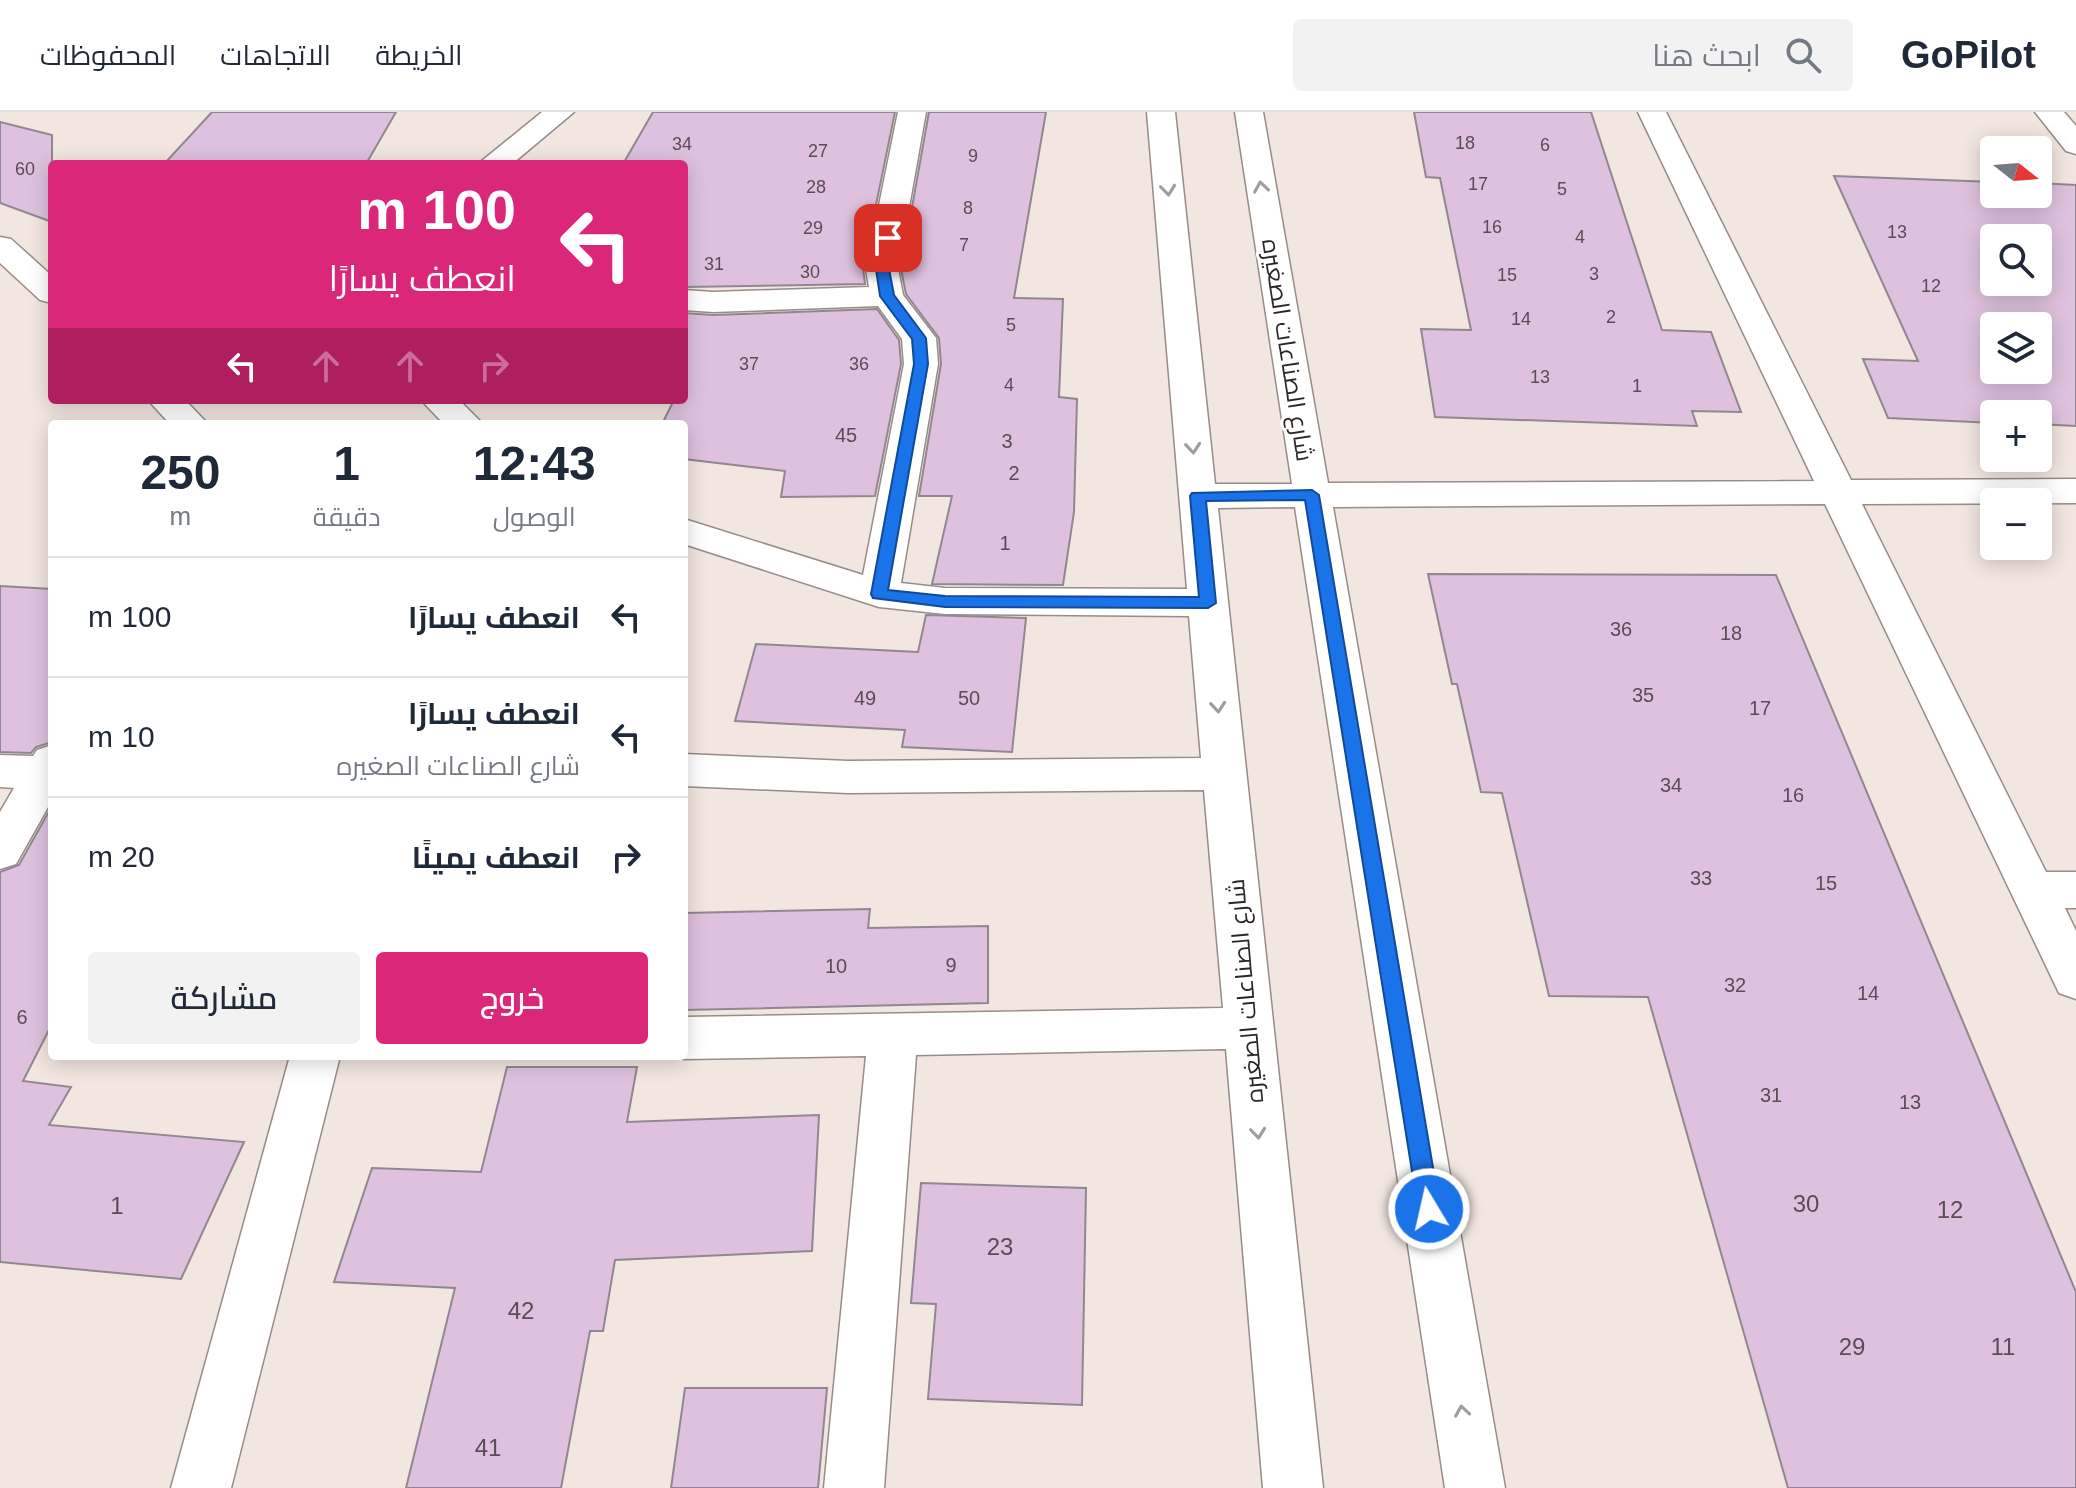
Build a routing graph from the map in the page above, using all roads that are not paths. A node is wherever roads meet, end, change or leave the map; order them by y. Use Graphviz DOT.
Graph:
graph roads {
  1 [pos="560,112"];
  2 [pos="912,112"];
  3 [pos="1161,112"];
  4 [pos="1249,112"];
  5 [pos="1652,112"];
  6 [pos="2049,112"];
  7 [pos="2076,145"];
  8 [pos="498,160"];
  9 [pos="0,246"];
  10 [pos="48,289"];
  11 [pos="887,296"];
  12 [pos="688,300"];
  13 [pos="169,404"];
  14 [pos="442,404"];
  15 [pos="186,420"];
  16 [pos="460,420"];
  17 [pos="2076,491"];
  18 [pos="1838,492"];
  19 [pos="1312,495"];
  20 [pos="1198,496"];
  21 [pos="688,532"];
  22 [pos="879,594"];
  23 [pos="1208,603"];
  24 [pos="32,768"];
  25 [pos="688,770"];
  26 [pos="1224,774"];
  27 [pos="0,852"];
  28 [pos="2054,890"];
  29 [pos="2076,979"];
  30 [pos="1248,1028"];
  31 [pos="893,1035"];
  32 [pos="688,1038"];
  33 [pos="314,1060"];
  34 [pos="201,1488"];
  35 [pos="854,1488"];
  36 [pos="1293,1488"];
  37 [pos="1475,1488"];
  1 -- 8 [label="street"];
  2 -- 11 [label="street"];
  3 -- 20 [label="street, شارع الصناعات الصغيره, one-way"];
  19 -- 4 [label="street, شارع الصناعات الصغيره, one-way"];
  5 -- 18 [label="street"];
  6 -- 7 [label="street"];
  9 -- 10 [label="street"];
  11 -- 12 [label="street"];
  11 -- 22 [label="street"];
  13 -- 15 [label="street"];
  14 -- 16 [label="street"];
  17 -- 18 [label="street"];
  18 -- 19 [label="street"];
  18 -- 28 [label="street"];
  19 -- 20 [label="street"];
  37 -- 19 [label="street, شارع الصناعات الصغيره, one-way"];
  20 -- 23 [label="street, شارع الصناعات الصغيره"];
  21 -- 22 [label="street"];
  22 -- 23 [label="street"];
  23 -- 26 [label="street, شارع الصناعات الصغيره, one-way"];
  24 -- 27 [label="street"];
  25 -- 26 [label="street"];
  26 -- 30 [label="street, شارع الصناعات الصغيره"];
  28 -- 29 [label="street"];
  30 -- 31 [label="street"];
  30 -- 36 [label="street, شارع الصناعات الصغيره, one-way"];
  31 -- 32 [label="street"];
  31 -- 35 [label="street"];
  33 -- 34 [label="street"];
}
